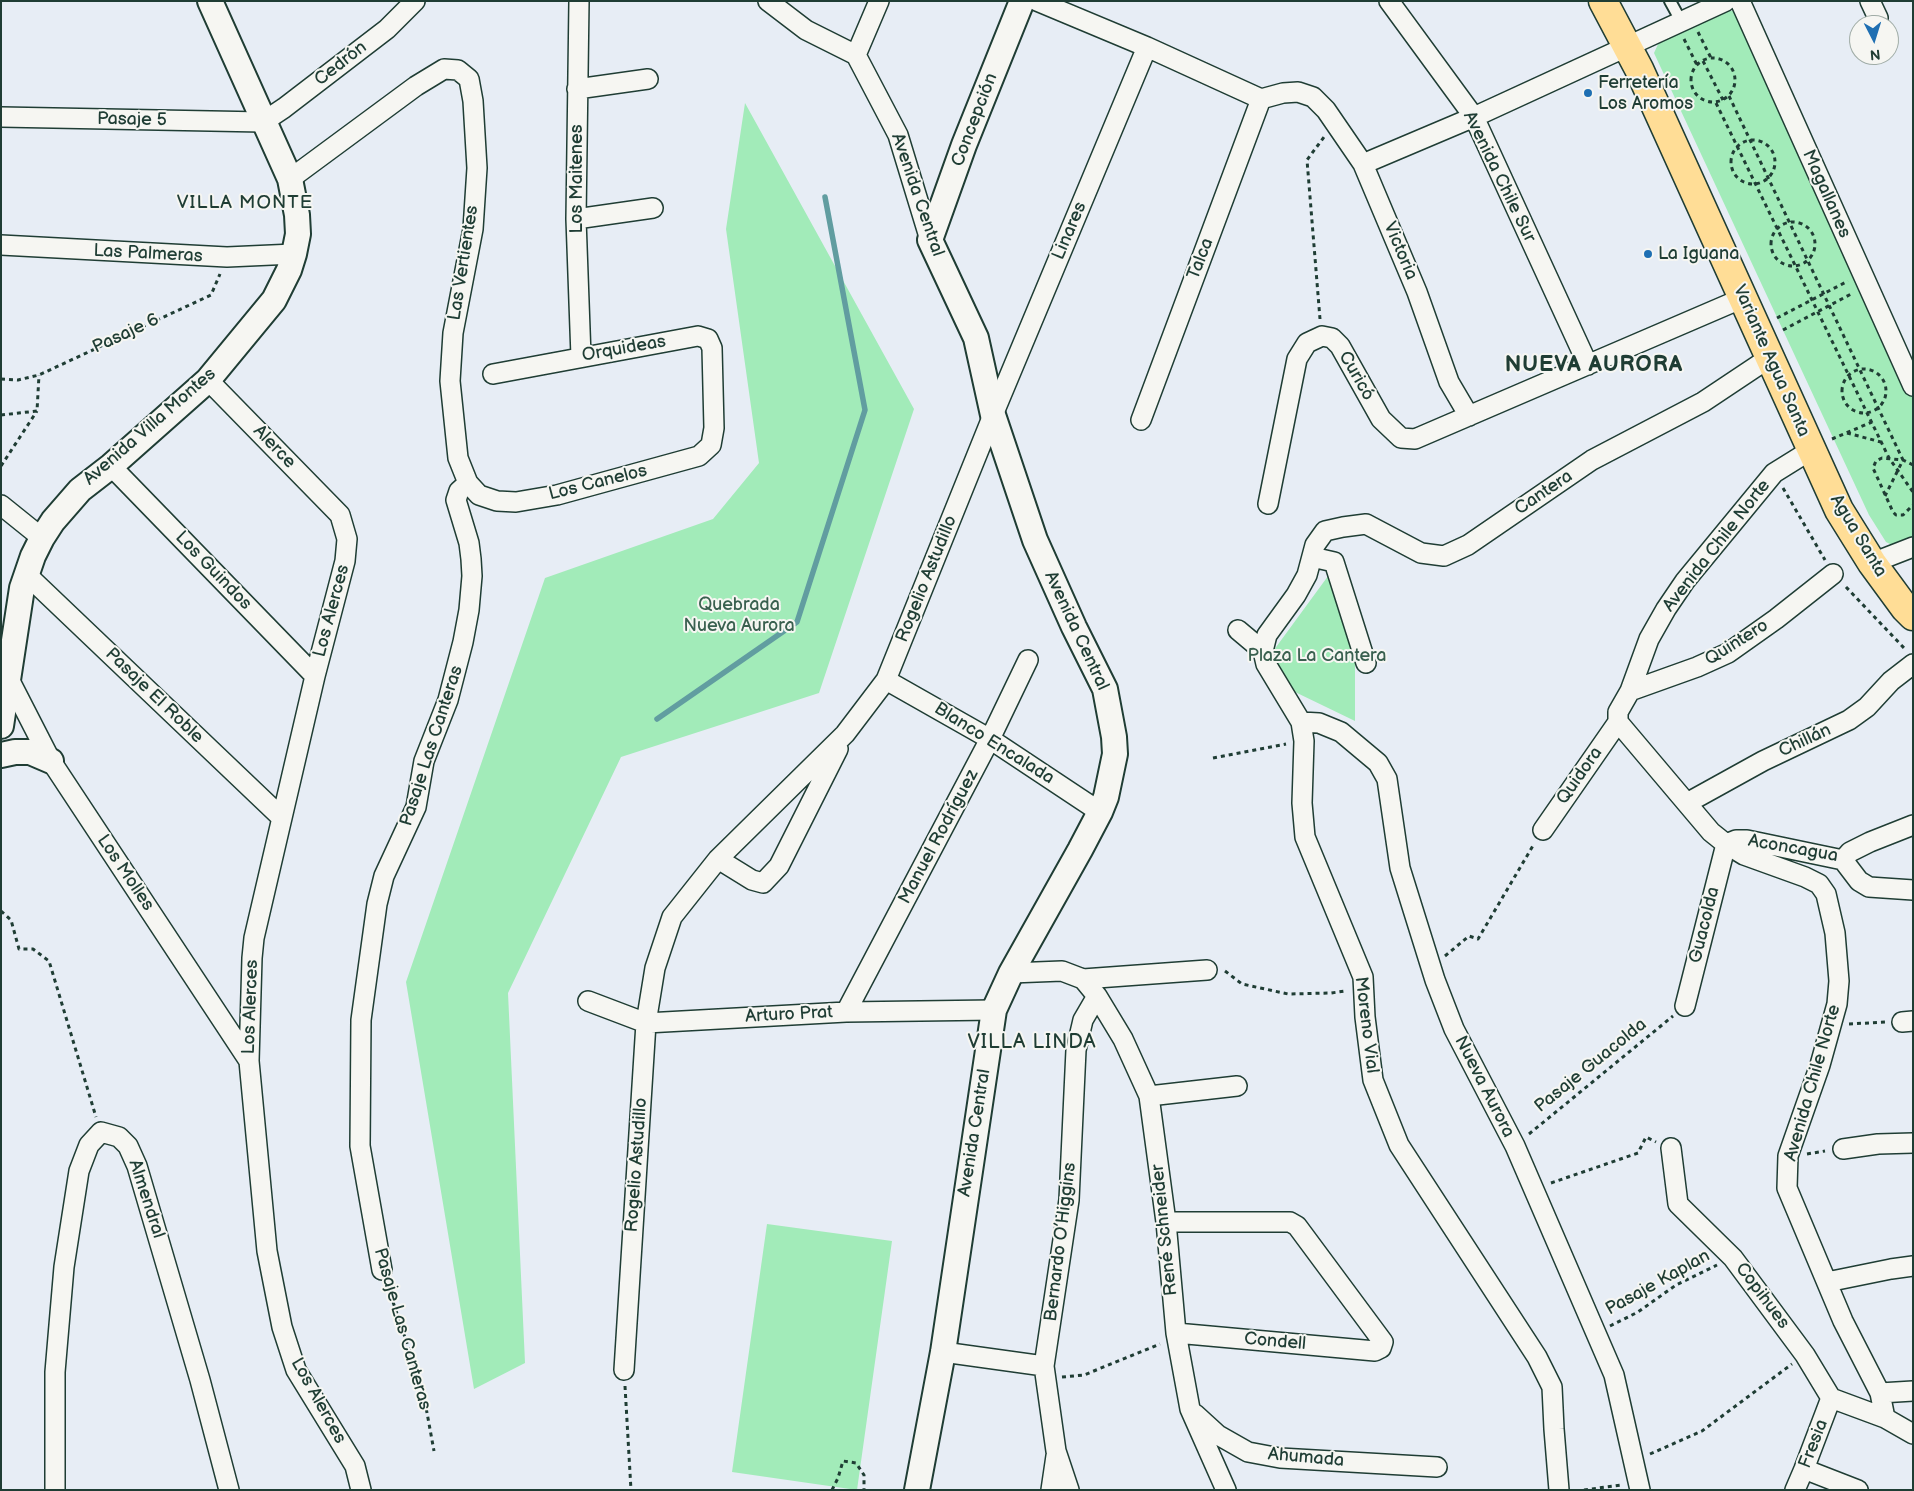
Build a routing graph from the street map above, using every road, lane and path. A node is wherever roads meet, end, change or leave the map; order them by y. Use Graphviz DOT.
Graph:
graph roads {
  1 [pos="415,1"];
  2 [pos="579,1"];
  3 [pos="768,1"];
  4 [pos="879,1"];
  5 [pos="1022,1"];
  6 [pos="1036,1"];
  7 [pos="1389,1"];
  8 [pos="1603,1"];
  9 [pos="1670,1"];
  10 [pos="1726,1"];
  11 [pos="1740,1"];
  12 [pos="213,2"];
  13 [pos="1683,20"];
  14 [pos="1628,46"];
  15 [pos="1147,47"];
  16 [pos="856,55"];
  17 [pos="1711,58"];
  18 [pos="1703,60"];
  19 [pos="1697,65"];
  20 [pos="648,79"];
  21 [pos="577,89"];
  22 [pos="1729,96"];
  23 [pos="1261,99"];
  24 [pos="1723,100"];
  25 [pos="1716,103"];
  26 [pos="1,118"];
  27 [pos="1474,118"];
  28 [pos="263,122"];
  29 [pos="1335,122"];
  30 [pos="1750,140"];
  31 [pos="1737,147"];
  32 [pos="1363,164"];
  33 [pos="1769,178"];
  34 [pos="290,179"];
  35 [pos="1756,184"];
  36 [pos="653,208"];
  37 [pos="576,219"];
  38 [pos="1790,222"];
  39 [pos="1777,229"];
  40 [pos="930,240"];
  41 [pos="1,245"];
  42 [pos="294,254"];
  43 [pos="227,257"];
  44 [pos="1808,261"];
  45 [pos="1795,266"];
  46 [pos="1865,280"];
  47 [pos="1824,294"];
  48 [pos="1743,298"];
  49 [pos="1812,300"];
  50 [pos="1829,306"];
  51 [pos="1818,312"];
  52 [pos="1778,318"];
  53 [pos="1783,330"];
  54 [pos="1322,336"];
  55 [pos="580,357"];
  56 [pos="1769,358"];
  57 [pos="1588,365"];
  58 [pos="1860,370"];
  59 [pos="493,374"];
  60 [pos="39,375"];
  61 [pos="1849,375"];
  62 [pos="1,379"];
  63 [pos="208,380"];
  64 [pos="1913,386"];
  65 [pos="1878,408"];
  66 [pos="37,410"];
  67 [pos="1867,413"];
  68 [pos="1,415"];
  69 [pos="993,415"];
  70 [pos="1469,416"];
  71 [pos="1141,420"];
  72 [pos="1872,422"];
  73 [pos="714,428"];
  74 [pos="1846,433"];
  75 [pos="1882,442"];
  76 [pos="1822,444"];
  77 [pos="1890,458"];
  78 [pos="1903,460"];
  79 [pos="1913,464"];
  80 [pos="1,466"];
  81 [pos="111,466"];
  82 [pos="1898,471"];
  83 [pos="1774,473"];
  84 [pos="468,483"];
  85 [pos="1913,492"];
  86 [pos="1885,496"];
  87 [pos="1268,504"];
  88 [pos="1,505"];
  89 [pos="1913,505"];
  90 [pos="340,515"];
  91 [pos="42,538"];
  92 [pos="1913,547"];
  93 [pos="1313,551"];
  94 [pos="1872,563"];
  95 [pos="26,574"];
  96 [pos="1833,574"];
  97 [pos="1913,616"];
  98 [pos="1238,630"];
  99 [pos="1263,651"];
  100 [pos="1909,657"];
  101 [pos="1028,660"];
  102 [pos="1366,663"];
  103 [pos="5,676"];
  104 [pos="315,676"];
  105 [pos="886,680"];
  106 [pos="1630,691"];
  107 [pos="1618,722"];
  108 [pos="1,726"];
  109 [pos="1303,731"];
  110 [pos="845,734"];
  111 [pos="990,739"];
  112 [pos="1,755"];
  113 [pos="1213,758"];
  114 [pos="51,761"];
  115 [pos="1687,803"];
  116 [pos="1100,812"];
  117 [pos="282,818"];
  118 [pos="1913,825"];
  119 [pos="1543,830"];
  120 [pos="1726,844"];
  121 [pos="718,859"];
  122 [pos="1843,860"];
  123 [pos="1913,890"];
  124 [pos="1,911"];
  125 [pos="1442,964"];
  126 [pos="1205,970"];
  127 [pos="1011,973"];
  128 [pos="1083,979"];
  129 [pos="1363,988"];
  130 [pos="1097,996"];
  131 [pos="588,1001"];
  132 [pos="1685,1006"];
  133 [pos="994,1010"];
  134 [pos="846,1012"];
  135 [pos="1907,1021"];
  136 [pos="646,1023"];
  137 [pos="1831,1025"];
  138 [pos="249,1061"];
  139 [pos="1237,1086"];
  140 [pos="1149,1096"];
  141 [pos="101,1132"];
  142 [pos="1913,1143"];
  143 [pos="1515,1146"];
  144 [pos="1671,1148"];
  145 [pos="1843,1149"];
  146 [pos="1788,1156"];
  147 [pos="1533,1188"];
  148 [pos="1166,1222"];
  149 [pos="1733,1258"];
  150 [pos="1913,1266"];
  151 [pos="382,1270"];
  152 [pos="1827,1282"];
  153 [pos="1596,1333"];
  154 [pos="1176,1335"];
  155 [pos="943,1352"];
  156 [pos="1805,1355"];
  157 [pos="624,1370"];
  158 [pos="1045,1372"];
  159 [pos="1913,1391"];
  160 [pos="1880,1393"];
  161 [pos="1831,1398"];
  162 [pos="1190,1410"];
  163 [pos="1885,1418"];
  164 [pos="1913,1434"];
  165 [pos="434,1451"];
  166 [pos="1056,1451"];
  167 [pos="1633,1461"];
  168 [pos="1437,1468"];
  169 [pos="1804,1469"];
  170 [pos="1639,1486"];
  171 [pos="55,1490"];
  172 [pos="229,1490"];
  173 [pos="361,1490"];
  174 [pos="631,1490"];
  175 [pos="832,1490"];
  176 [pos="864,1490"];
  177 [pos="917,1490"];
  178 [pos="1051,1490"];
  179 [pos="1069,1490"];
  180 [pos="1226,1490"];
  181 [pos="1559,1490"];
  182 [pos="1584,1490"];
  183 [pos="1794,1490"];
  184 [pos="1858,1490"];
  1 -- 28 [label="street, Cedrón"];
  2 -- 21 [label="street, Los Maitenes"];
  3 -- 16 [label="street"];
  4 -- 16 [label="street"];
  5 -- 40 [label="street, Concepción"];
  6 -- 15 [label="street"];
  7 -- 27 [label="street, Avenida Chile Sur"];
  8 -- 14 [label="main road, Variante Agua Santa"];
  9 -- 13 [label="lane"];
  10 -- 13 [label="street"];
  11 -- 46 [label="street, Magallanes"];
  12 -- 28 [label="street, Avenida Villa Montes"];
  13 -- 14 [label="street"];
  13 -- 17 [label="path"];
  13 -- 19 [label="path"];
  14 -- 27 [label="street"];
  14 -- 48 [label="main road, Variante Agua Santa"];
  15 -- 23 [label="street"];
  15 -- 69 [label="street, Linares"];
  16 -- 40 [label="street, Avenida Central"];
  17 -- 18 [label="path"];
  17 -- 22 [label="path"];
  18 -- 19 [label="path"];
  18 -- 24 [label="path"];
  19 -- 25 [label="path"];
  20 -- 21 [label="street"];
  21 -- 37 [label="street, Los Maitenes"];
  22 -- 24 [label="path"];
  22 -- 30 [label="path"];
  23 -- 29 [label="street, Victoria"];
  23 -- 71 [label="street, Talca"];
  24 -- 25 [label="path"];
  25 -- 31 [label="path"];
  26 -- 28 [label="street, Pasaje 5"];
  27 -- 32 [label="street"];
  27 -- 57 [label="street, Avenida Chile Sur"];
  28 -- 34 [label="street, Avenida Villa Montes"];
  29 -- 32 [label="street, Victoria"];
  29 -- 54 [label="path"];
  30 -- 31 [label="path"];
  30 -- 33 [label="path"];
  30 -- 33 [label="path"];
  31 -- 35 [label="path"];
  31 -- 35 [label="path"];
  32 -- 70 [label="street, Victoria"];
  33 -- 35 [label="path"];
  33 -- 38 [label="path"];
  34 -- 42 [label="street, Avenida Villa Montes"];
  34 -- 84 [label="street, Las Vertientes"];
  35 -- 39 [label="path"];
  36 -- 37 [label="street"];
  37 -- 55 [label="street, Los Maitenes"];
  38 -- 39 [label="path"];
  38 -- 44 [label="path"];
  38 -- 44 [label="path"];
  39 -- 45 [label="path"];
  39 -- 45 [label="path"];
  40 -- 69 [label="street, Avenida Central"];
  41 -- 43 [label="street, Las Palmeras"];
  42 -- 43 [label="street, Las Palmeras"];
  42 -- 63 [label="street, Avenida Villa Montes"];
  43 -- 60 [label="path, Pasaje 6"];
  44 -- 45 [label="path"];
  44 -- 47 [label="path"];
  45 -- 49 [label="path"];
  46 -- 47 [label="path"];
  46 -- 50 [label="path"];
  46 -- 64 [label="street, Magallanes"];
  47 -- 49 [label="path"];
  47 -- 50 [label="path"];
  48 -- 56 [label="main road, Variante Agua Santa"];
  48 -- 57 [label="street"];
  49 -- 51 [label="path"];
  49 -- 52 [label="path"];
  50 -- 51 [label="path"];
  50 -- 58 [label="path"];
  51 -- 53 [label="path"];
  51 -- 61 [label="path"];
  54 -- 70 [label="street, Curicó"];
  54 -- 87 [label="street, Curicó"];
  55 -- 59 [label="street, Orquideas"];
  55 -- 73 [label="street, Orquideas"];
  56 -- 76 [label="main road, Variante Agua Santa"];
  56 -- 93 [label="street, Cantera"];
  57 -- 70 [label="street"];
  58 -- 61 [label="path"];
  58 -- 65 [label="path"];
  58 -- 65 [label="path"];
  60 -- 62 [label="path, Pasaje 6"];
  60 -- 66 [label="path"];
  61 -- 67 [label="path"];
  61 -- 67 [label="path"];
  63 -- 81 [label="street, Avenida Villa Montes"];
  63 -- 90 [label="street, Alerce"];
  65 -- 67 [label="path"];
  65 -- 78 [label="path"];
  66 -- 68 [label="path"];
  66 -- 80 [label="path"];
  67 -- 72 [label="path"];
  69 -- 105 [label="street, Rogelio Astudillo"];
  69 -- 116 [label="street, Avenida Central"];
  72 -- 74 [label="path"];
  72 -- 75 [label="path"];
  73 -- 84 [label="street, Los Canelos"];
  74 -- 75 [label="path"];
  74 -- 76 [label="path"];
  75 -- 77 [label="path"];
  76 -- 83 [label="street, Avenida Chile Norte"];
  76 -- 94 [label="main road, Agua Santa"];
  77 -- 78 [label="path"];
  77 -- 82 [label="path"];
  77 -- 86 [label="path"];
  78 -- 79 [label="path"];
  78 -- 82 [label="path"];
  81 -- 91 [label="street, Avenida Villa Montes"];
  81 -- 104 [label="street, Los Guindos"];
  82 -- 85 [label="path"];
  82 -- 86 [label="path"];
  83 -- 96 [label="path"];
  83 -- 106 [label="street, Avenida Chile Norte"];
  84 -- 151 [label="street, Pasaje Las Canteras"];
  86 -- 89 [label="path"];
  88 -- 91 [label="street"];
  90 -- 104 [label="street, Los Alerces"];
  91 -- 95 [label="street, Avenida Villa Montes"];
  92 -- 94 [label="street"];
  93 -- 99 [label="street"];
  93 -- 102 [label="street"];
  94 -- 97 [label="main road, Agua Santa"];
  95 -- 103 [label="street, Avenida Villa Montes"];
  95 -- 117 [label="street, Pasaje El Roble"];
  96 -- 100 [label="path"];
  96 -- 106 [label="street, Quintero"];
  98 -- 99 [label="street"];
  99 -- 109 [label="street"];
  100 -- 115 [label="street, Chillán"];
  101 -- 111 [label="street, Manuel Rodríguez"];
  103 -- 108 [label="street, Avenida Villa Montes"];
  103 -- 114 [label="street, Los Molles"];
  104 -- 117 [label="street, Los Alerces"];
  105 -- 110 [label="street, Rogelio Astudillo"];
  105 -- 111 [label="street, Blanco Encalada"];
  106 -- 107 [label="street, Avenida Chile Norte"];
  107 -- 115 [label="street, Avenida Chile Norte"];
  107 -- 119 [label="street, Quidora"];
  109 -- 113 [label="path"];
  109 -- 129 [label="street, Moreno Vial"];
  109 -- 143 [label="street, Nueva Aurora"];
  110 -- 121 [label="street, Rogelio Astudillo"];
  110 -- 121 [label="street, Rogelio Astudillo"];
  111 -- 116 [label="street, Blanco Encalada"];
  111 -- 134 [label="street, Manuel Rodríguez"];
  112 -- 114 [label="street"];
  114 -- 138 [label="street, Los Molles"];
  115 -- 120 [label="street, Avenida Chile Norte"];
  116 -- 127 [label="street, Avenida Central"];
  117 -- 138 [label="street, Los Alerces"];
  118 -- 122 [label="street, Aconcagua"];
  119 -- 125 [label="path"];
  120 -- 122 [label="street, Aconcagua"];
  120 -- 132 [label="street, Guacolda"];
  120 -- 137 [label="street, Avenida Chile Norte"];
  121 -- 136 [label="street, Rogelio Astudillo"];
  122 -- 123 [label="street"];
  124 -- 141 [label="path"];
  126 -- 128 [label="street"];
  126 -- 129 [label="path"];
  127 -- 128 [label="street"];
  127 -- 133 [label="street, Avenida Central"];
  128 -- 130 [label="street, René Schneider"];
  129 -- 181 [label="street, Moreno Vial"];
  130 -- 140 [label="street, René Schneider"];
  130 -- 158 [label="street, Bernardo O’Higgins"];
  131 -- 136 [label="street, Arturo Prat"];
  132 -- 143 [label="path, Pasaje Guacolda"];
  133 -- 134 [label="street, Arturo Prat"];
  133 -- 155 [label="street, Avenida Central"];
  134 -- 136 [label="street, Arturo Prat"];
  135 -- 137 [label="path"];
  136 -- 157 [label="street, Rogelio Astudillo"];
  137 -- 146 [label="street, Avenida Chile Norte"];
  138 -- 173 [label="street, Los Alerces"];
  139 -- 140 [label="street"];
  140 -- 148 [label="street, René Schneider"];
  141 -- 171 [label="street"];
  141 -- 172 [label="street, Almendral"];
  142 -- 145 [label="street"];
  143 -- 147 [label="street, Nueva Aurora"];
  144 -- 147 [label="path"];
  144 -- 149 [label="street, Copihues"];
  145 -- 146 [label="path"];
  146 -- 152 [label="street, Avenida Chile Norte"];
  147 -- 153 [label="street, Nueva Aurora"];
  148 -- 154 [label="street, René Schneider"];
  148 -- 154 [label="street, Condell"];
  149 -- 153 [label="path, Pasaje Kaplan"];
  149 -- 156 [label="street, Copihues"];
  150 -- 152 [label="street"];
  151 -- 165 [label="path, Pasaje Las Canteras"];
  152 -- 160 [label="street, Avenida Chile Norte"];
  153 -- 167 [label="street, Nueva Aurora"];
  154 -- 158 [label="path"];
  154 -- 162 [label="street, René Schneider"];
  155 -- 158 [label="street"];
  155 -- 177 [label="street, Avenida Central"];
  156 -- 161 [label="street, Copihues"];
  156 -- 167 [label="path"];
  157 -- 174 [label="path"];
  158 -- 166 [label="street, Bernardo O’Higgins"];
  159 -- 160 [label="street"];
  160 -- 163 [label="street, Avenida Chile Norte"];
  161 -- 163 [label="street"];
  161 -- 169 [label="street, Fresia"];
  162 -- 168 [label="street, Ahumada"];
  162 -- 180 [label="street, René Schneider"];
  163 -- 164 [label="street"];
  166 -- 178 [label="street"];
  166 -- 179 [label="street, Bernardo O’Higgins"];
  167 -- 170 [label="street, Nueva Aurora"];
  169 -- 183 [label="street, Fresia"];
  169 -- 184 [label="street"];
  170 -- 182 [label="path"];
  175 -- 176 [label="path"];
}
